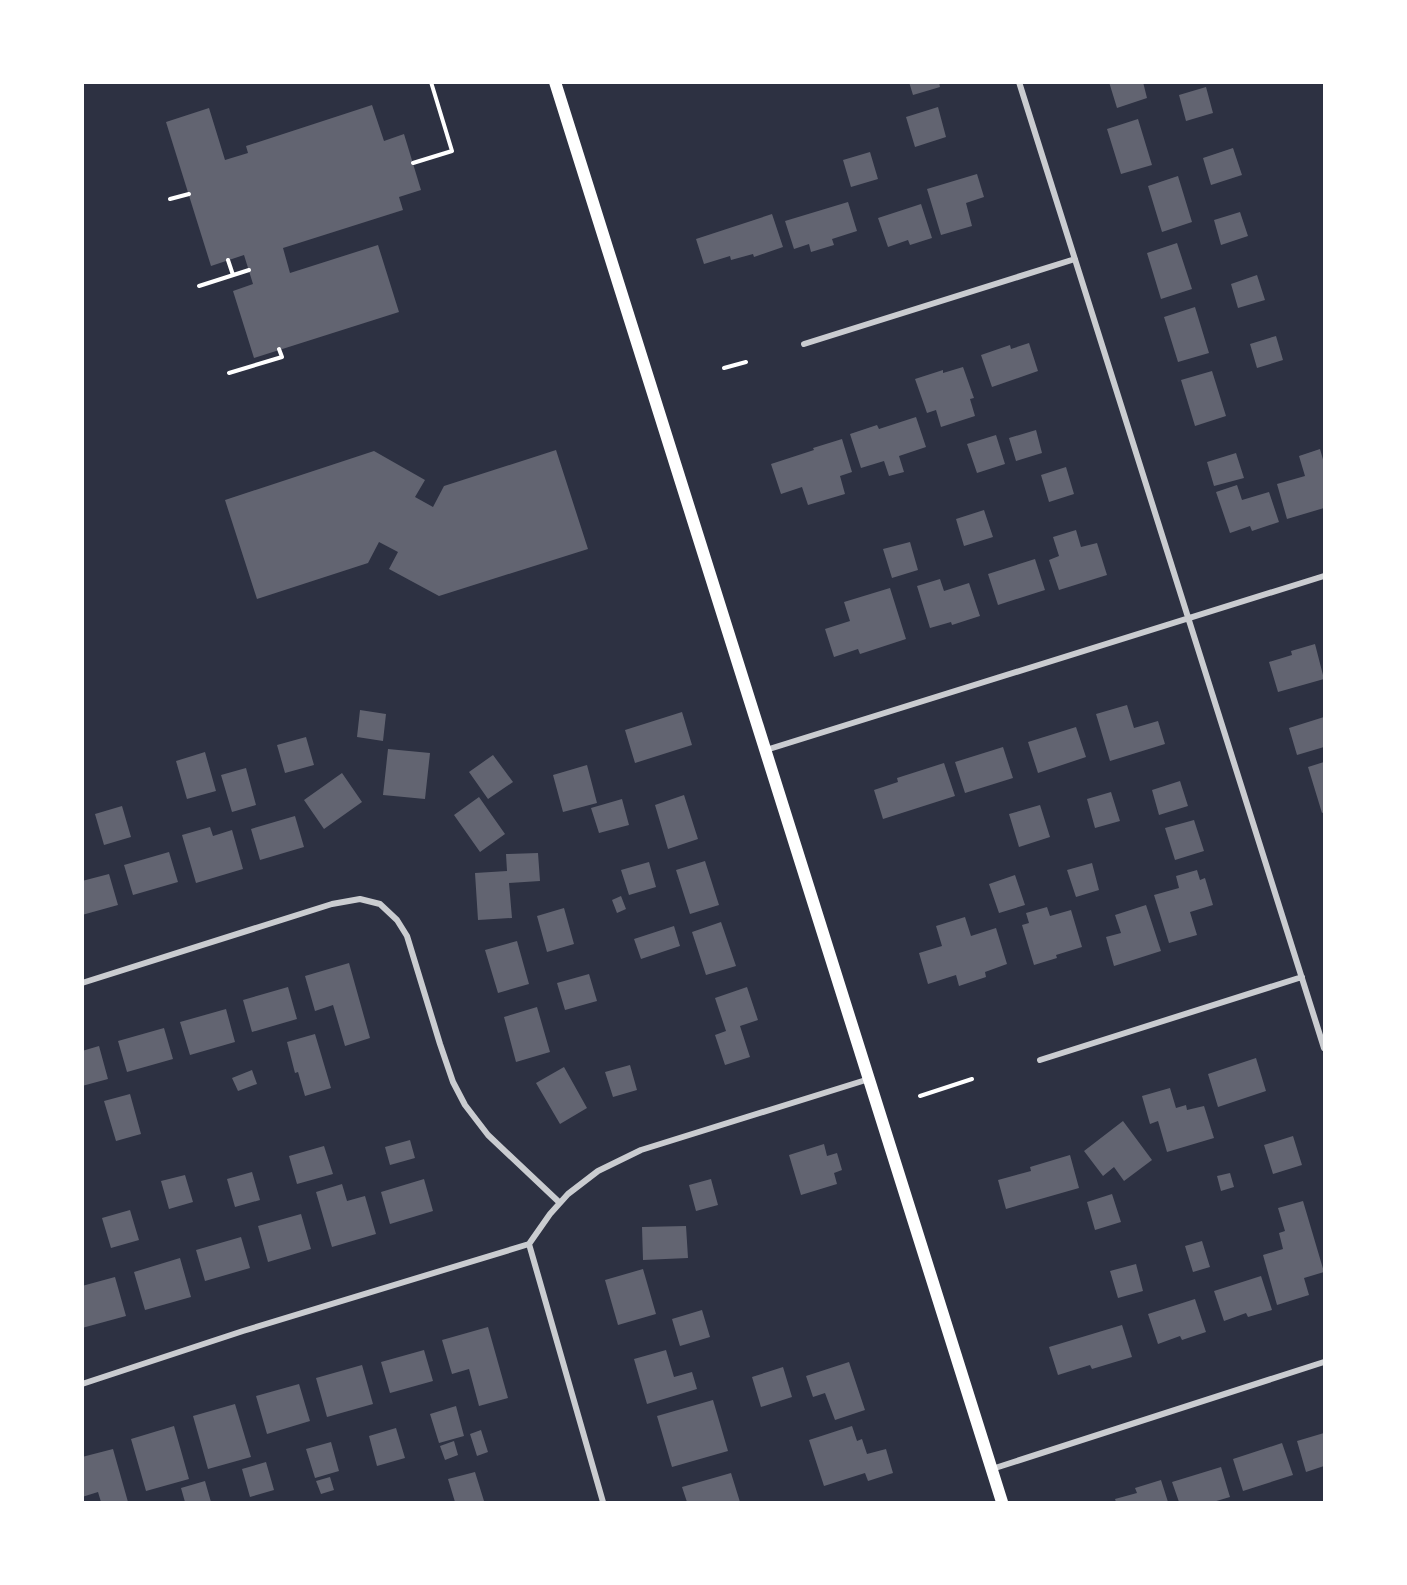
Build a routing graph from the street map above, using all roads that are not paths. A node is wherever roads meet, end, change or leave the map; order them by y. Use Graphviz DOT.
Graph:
graph roads {
  1 [pos="555,82"];
  2 [pos="1019,82"];
  3 [pos="1075,259"];
  4 [pos="804,344"];
  5 [pos="1324,576"];
  6 [pos="1188,618"];
  7 [pos="765,751"];
  8 [pos="1302,977"];
  9 [pos="82,983"];
  10 [pos="1324,1048"];
  11 [pos="1040,1060"];
  12 [pos="868,1079"];
  13 [pos="560,1203"];
  14 [pos="529,1244"];
  15 [pos="1324,1362"];
  16 [pos="82,1384"];
  17 [pos="991,1470"];
  18 [pos="603,1503"];
  19 [pos="1002,1503"];
  1 -- 7 [label="main road"];
  2 -- 3 [label="street"];
  3 -- 4 [label="street"];
  3 -- 6 [label="street"];
  5 -- 6 [label="street"];
  6 -- 7 [label="street"];
  6 -- 8 [label="street"];
  7 -- 12 [label="main road"];
  8 -- 10 [label="street"];
  8 -- 11 [label="street"];
  9 -- 13 [label="street"];
  12 -- 13 [label="street"];
  12 -- 17 [label="main road"];
  13 -- 14 [label="street"];
  14 -- 16 [label="street"];
  14 -- 18 [label="street"];
  15 -- 17 [label="street"];
  17 -- 19 [label="main road"];
}
